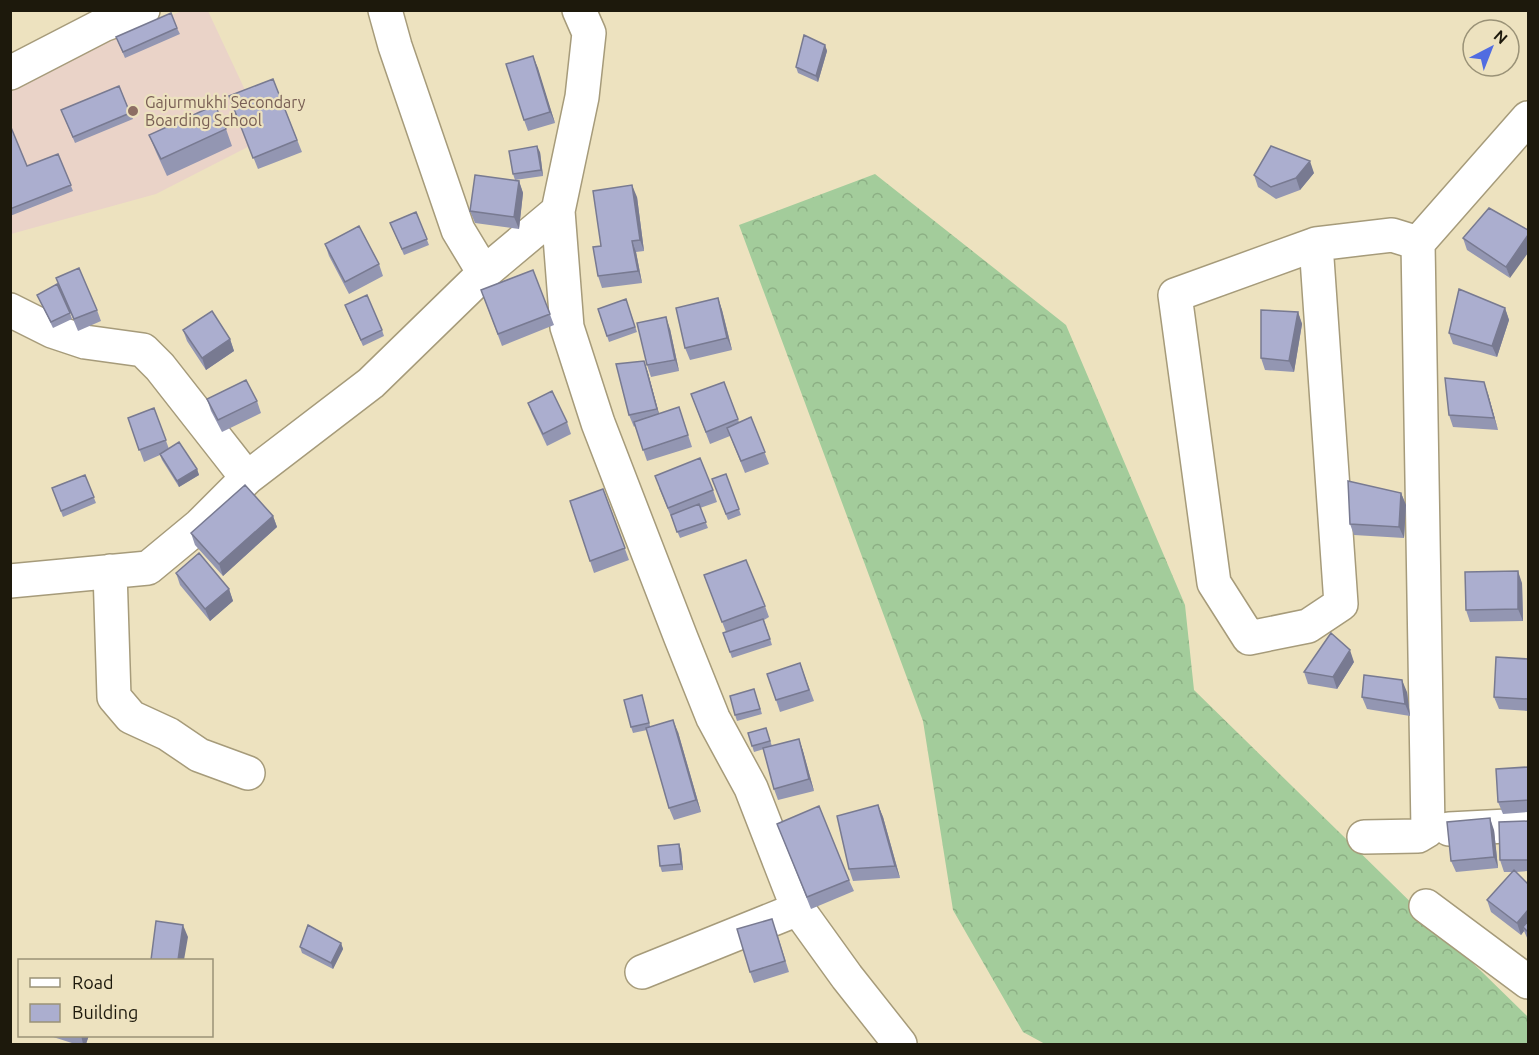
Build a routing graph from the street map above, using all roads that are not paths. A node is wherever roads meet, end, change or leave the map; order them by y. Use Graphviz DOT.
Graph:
graph roads {
  1 [pos="143,10"];
  2 [pos="385,10"];
  3 [pos="579,10"];
  4 [pos="10,73"];
  5 [pos="1528,118"];
  6 [pos="558,211"];
  7 [pos="1418,243"];
  8 [pos="1316,244"];
  9 [pos="484,273"];
  10 [pos="10,310"];
  11 [pos="247,478"];
  12 [pos="110,571"];
  13 [pos="10,581"];
  14 [pos="248,773"];
  15 [pos="1528,825"];
  16 [pos="1428,830"];
  17 [pos="1364,837"];
  18 [pos="1426,906"];
  19 [pos="798,909"];
  20 [pos="642,972"];
  21 [pos="1528,982"];
  22 [pos="900,1044"];
  1 -- 4 [label="street"];
  2 -- 9 [label="street"];
  3 -- 6 [label="street"];
  5 -- 7 [label="street"];
  6 -- 9 [label="street"];
  6 -- 19 [label="street"];
  7 -- 8 [label="street"];
  7 -- 16 [label="street"];
  8 -- 8 [label="street"];
  9 -- 11 [label="street"];
  10 -- 11 [label="street"];
  11 -- 12 [label="street"];
  12 -- 13 [label="street"];
  12 -- 14 [label="street"];
  15 -- 16 [label="street"];
  16 -- 17 [label="street"];
  18 -- 21 [label="street"];
  19 -- 20 [label="street"];
  19 -- 22 [label="street"];
}
